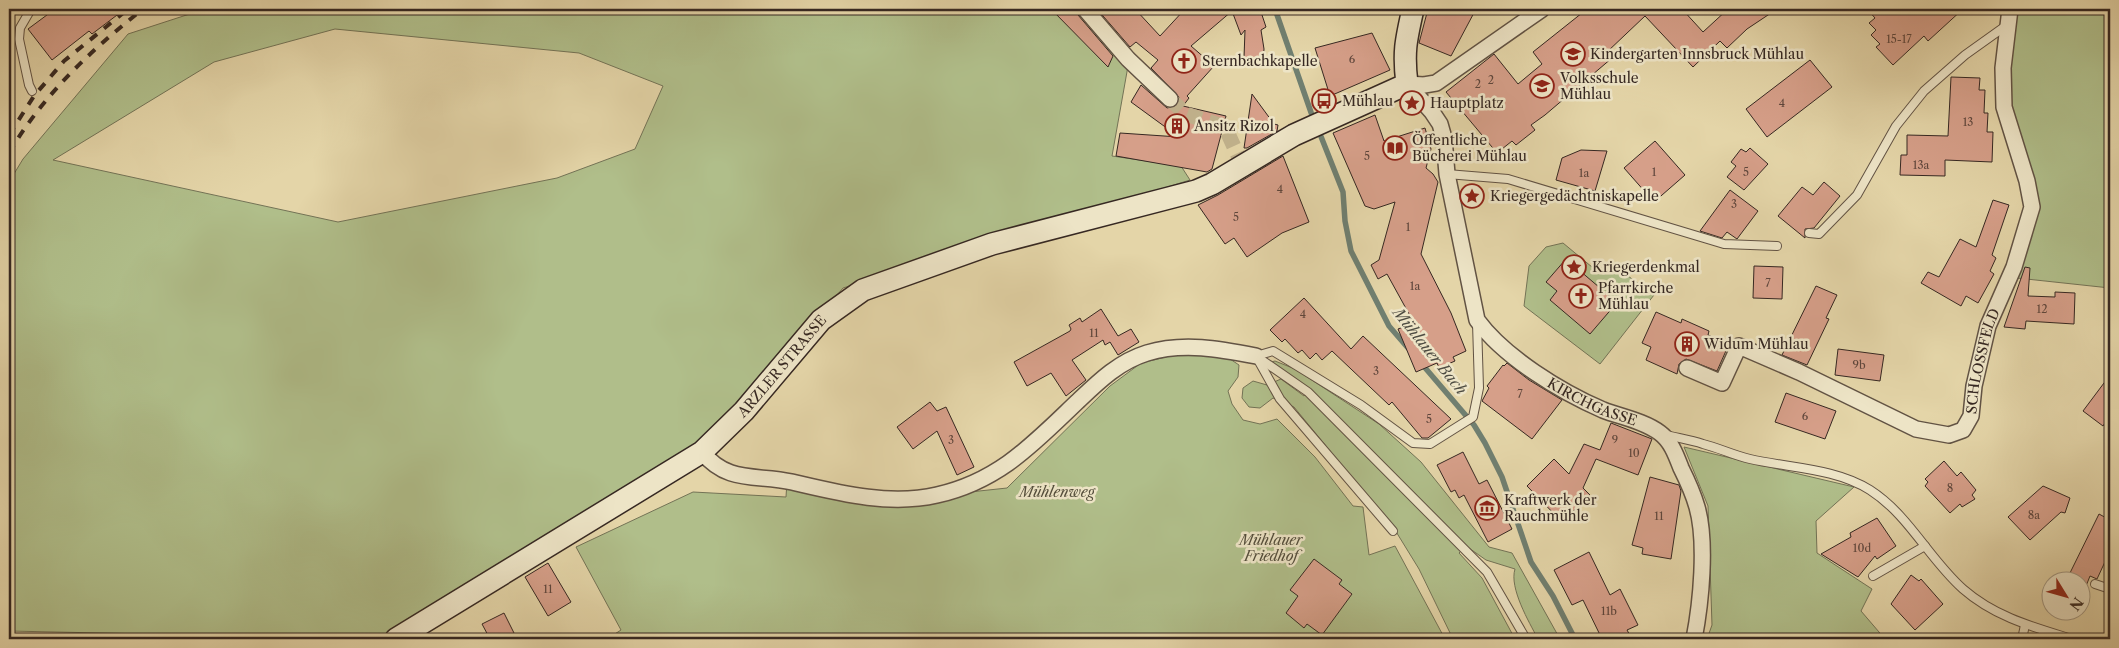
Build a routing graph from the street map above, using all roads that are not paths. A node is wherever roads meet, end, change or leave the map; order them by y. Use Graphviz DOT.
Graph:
graph roads {
  1 [pos="31,9"];
  2 [pos="1085,9"];
  3 [pos="1413,9"];
  4 [pos="1542,9"];
  5 [pos="2010,9"];
  6 [pos="2007,25"];
  7 [pos="1408,84"];
  8 [pos="32,91"];
  9 [pos="1170,99"];
  10 [pos="1447,174"];
  11 [pos="1809,233"];
  12 [pos="1777,246"];
  13 [pos="1477,320"];
  14 [pos="1256,356"];
  15 [pos="1687,368"];
  16 [pos="1661,434"];
  17 [pos="702,452"];
  18 [pos="1393,532"];
  19 [pos="1925,546"];
  20 [pos="1873,576"];
  21 [pos="2095,584"];
  22 [pos="2110,589"];
  23 [pos="2025,625"];
  24 [pos="396,639"];
  25 [pos="1526,639"];
  26 [pos="1694,639"];
  27 [pos="2022,639"];
  28 [pos="2072,639"];
  1 -- 8 [label="lane"];
  2 -- 9 [label="street"];
  3 -- 7 [label="main road"];
  4 -- 7 [label="street"];
  5 -- 6 [label="street, SCHLOSSFELD"];
  6 -- 11 [label="lane"];
  6 -- 15 [label="street, SCHLOSSFELD"];
  7 -- 10 [label="street"];
  7 -- 17 [label="main road, ARZLER STRASSE"];
  10 -- 12 [label="lane"];
  10 -- 13 [label="street, KIRCHGASSE"];
  13 -- 14 [label="lane"];
  13 -- 16 [label="street, KIRCHGASSE"];
  14 -- 17 [label="street"];
  14 -- 18 [label="lane"];
  14 -- 25 [label="lane"];
  16 -- 19 [label="lane"];
  16 -- 26 [label="street"];
  17 -- 24 [label="main road, ARZLER STRASSE"];
  19 -- 20 [label="lane"];
  19 -- 23 [label="lane"];
  21 -- 22 [label="lane"];
  23 -- 27 [label="lane"];
  23 -- 28 [label="lane"];
}
